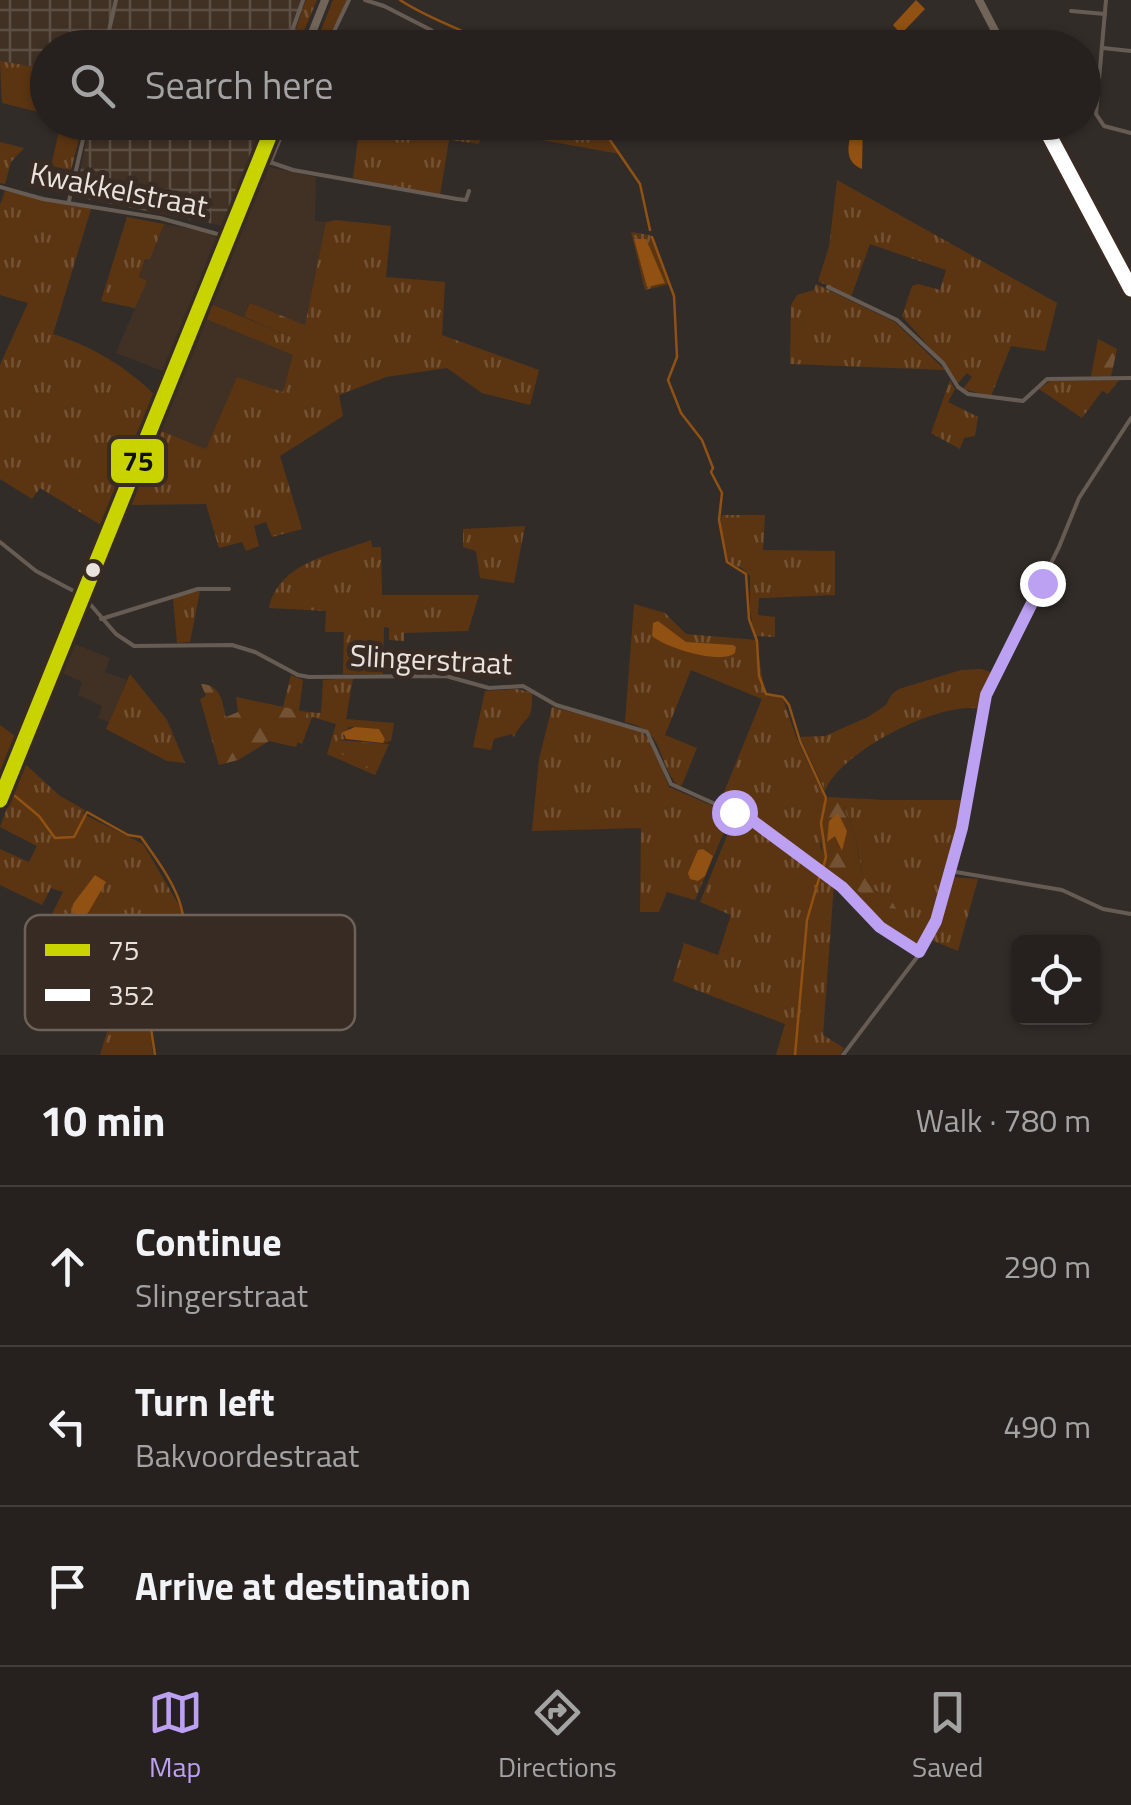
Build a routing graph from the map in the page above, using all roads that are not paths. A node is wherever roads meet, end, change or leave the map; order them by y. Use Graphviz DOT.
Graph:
graph roads {
  1 [pos="116,0"];
  2 [pos="303,0"];
  3 [pos="325,0"];
  4 [pos="349,0"];
  5 [pos="365,0"];
  6 [pos="979,0"];
  7 [pos="1106,0"];
  8 [pos="1070,11"];
  9 [pos="1104,14"];
  10 [pos="109,30"];
  11 [pos="292,30"];
  12 [pos="313,30"];
  13 [pos="335,30"];
  14 [pos="431,30"];
  15 [pos="995,30"];
  16 [pos="1103,48"];
  17 [pos="1131,51"];
  18 [pos="1101,67"];
  19 [pos="1101,122"];
  20 [pos="1131,134"];
  21 [pos="83,140"];
  22 [pos="271,140"];
  23 [pos="277,140"];
  24 [pos="1052,140"];
  25 [pos="266,161"];
  26 [pos="0,187"];
  27 [pos="469,192"];
  28 [pos="69,202"];
  29 [pos="228,237"];
  30 [pos="828,286"];
  31 [pos="1131,288"];
  32 [pos="1131,378"];
  33 [pos="1131,418"];
  34 [pos="0,542"];
  35 [pos="230,589"];
  36 [pos="83,596"];
  37 [pos="101,619"];
  38 [pos="0,800"];
  39 [pos="950,871"];
  40 [pos="1131,914"];
  41 [pos="919,952"];
  42 [pos="843,1055"];
  1 -- 10 [label="street"];
  2 -- 11 [label="street"];
  3 -- 12 [label="main road"];
  4 -- 13 [label="street"];
  5 -- 14 [label="street"];
  6 -- 15 [label="main road"];
  7 -- 9 [label="street"];
  8 -- 9 [label="street"];
  9 -- 16 [label="street"];
  16 -- 17 [label="street"];
  16 -- 18 [label="street"];
  19 -- 20 [label="street"];
  21 -- 28 [label="street"];
  22 -- 25 [label="main road"];
  23 -- 25 [label="street"];
  24 -- 31 [label="main road"];
  25 -- 27 [label="street"];
  25 -- 29 [label="main road"];
  26 -- 28 [label="street, Kwakkelstraat"];
  28 -- 29 [label="street, Kwakkelstraat"];
  29 -- 36 [label="main road"];
  30 -- 32 [label="street"];
  33 -- 39 [label="street"];
  34 -- 36 [label="street"];
  35 -- 37 [label="street"];
  36 -- 37 [label="street, Slingerstraat"];
  36 -- 38 [label="main road"];
  37 -- 41 [label="street, Slingerstraat"];
  39 -- 40 [label="street"];
  39 -- 41 [label="street"];
  41 -- 42 [label="street"];
}
